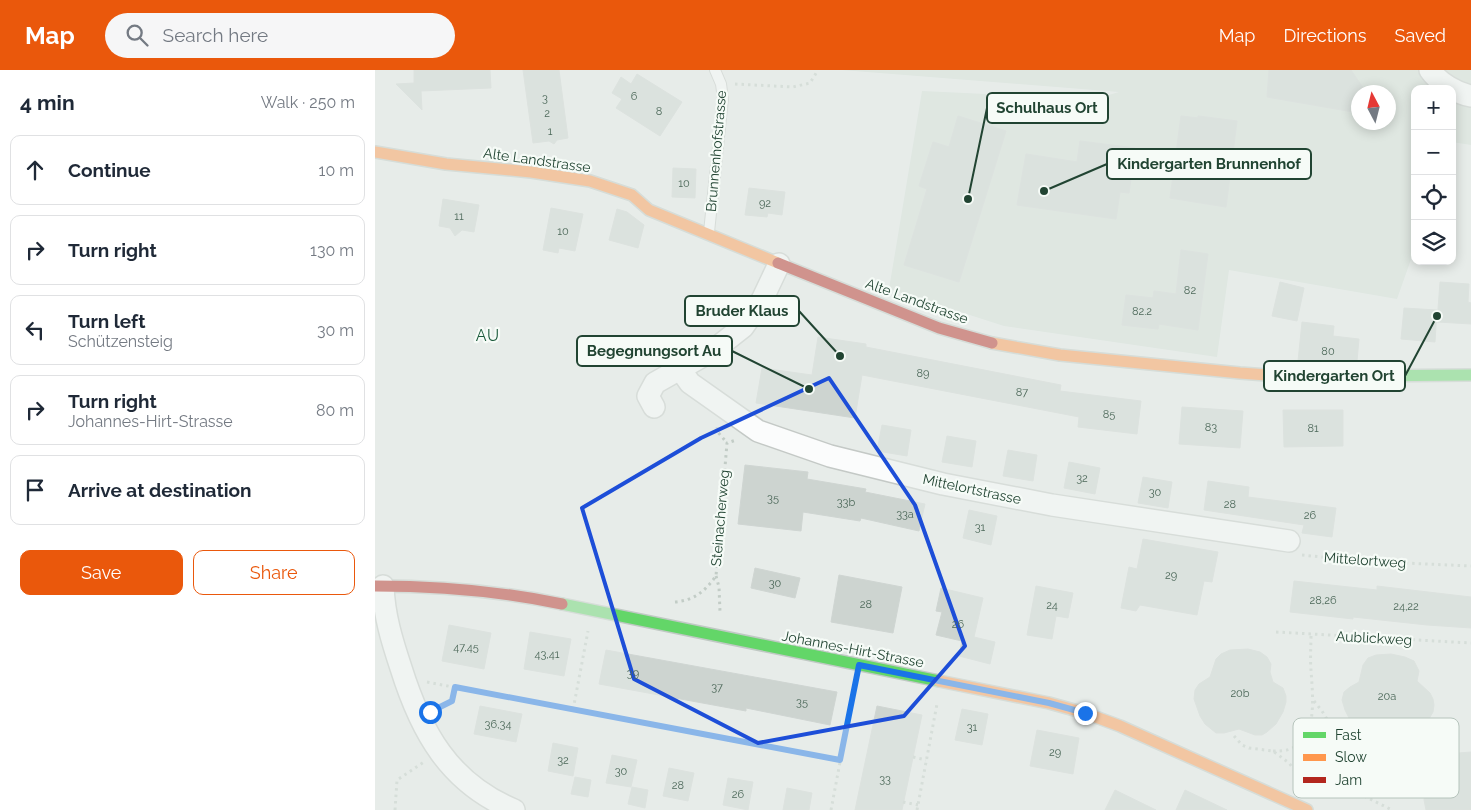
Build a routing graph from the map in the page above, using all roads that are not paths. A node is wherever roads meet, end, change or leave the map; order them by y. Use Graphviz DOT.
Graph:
graph roads {
  1 [pos="715,70"];
  2 [pos="1429,70"];
  3 [pos="1471,96"];
  4 [pos="375,152"];
  5 [pos="709,234"];
  6 [pos="779,264"];
  7 [pos="680,369"];
  8 [pos="1471,375"];
  9 [pos="654,407"];
  10 [pos="1291,548"];
  11 [pos="379,586"];
  12 [pos="514,810"];
  13 [pos="1307,810"];
  1 -- 5 [label="lane, Brunnenhofstrasse"];
  2 -- 3 [label="street"];
  4 -- 5 [label="street, Alte Landstrasse"];
  5 -- 6 [label="street, Alte Landstrasse"];
  6 -- 7 [label="street"];
  6 -- 8 [label="street, Alte Landstrasse"];
  7 -- 9 [label="street"];
  7 -- 10 [label="street, Mittelortstrasse"];
  11 -- 12 [label="street"];
  11 -- 13 [label="street, Johannes-Hirt-Strasse"];
}
